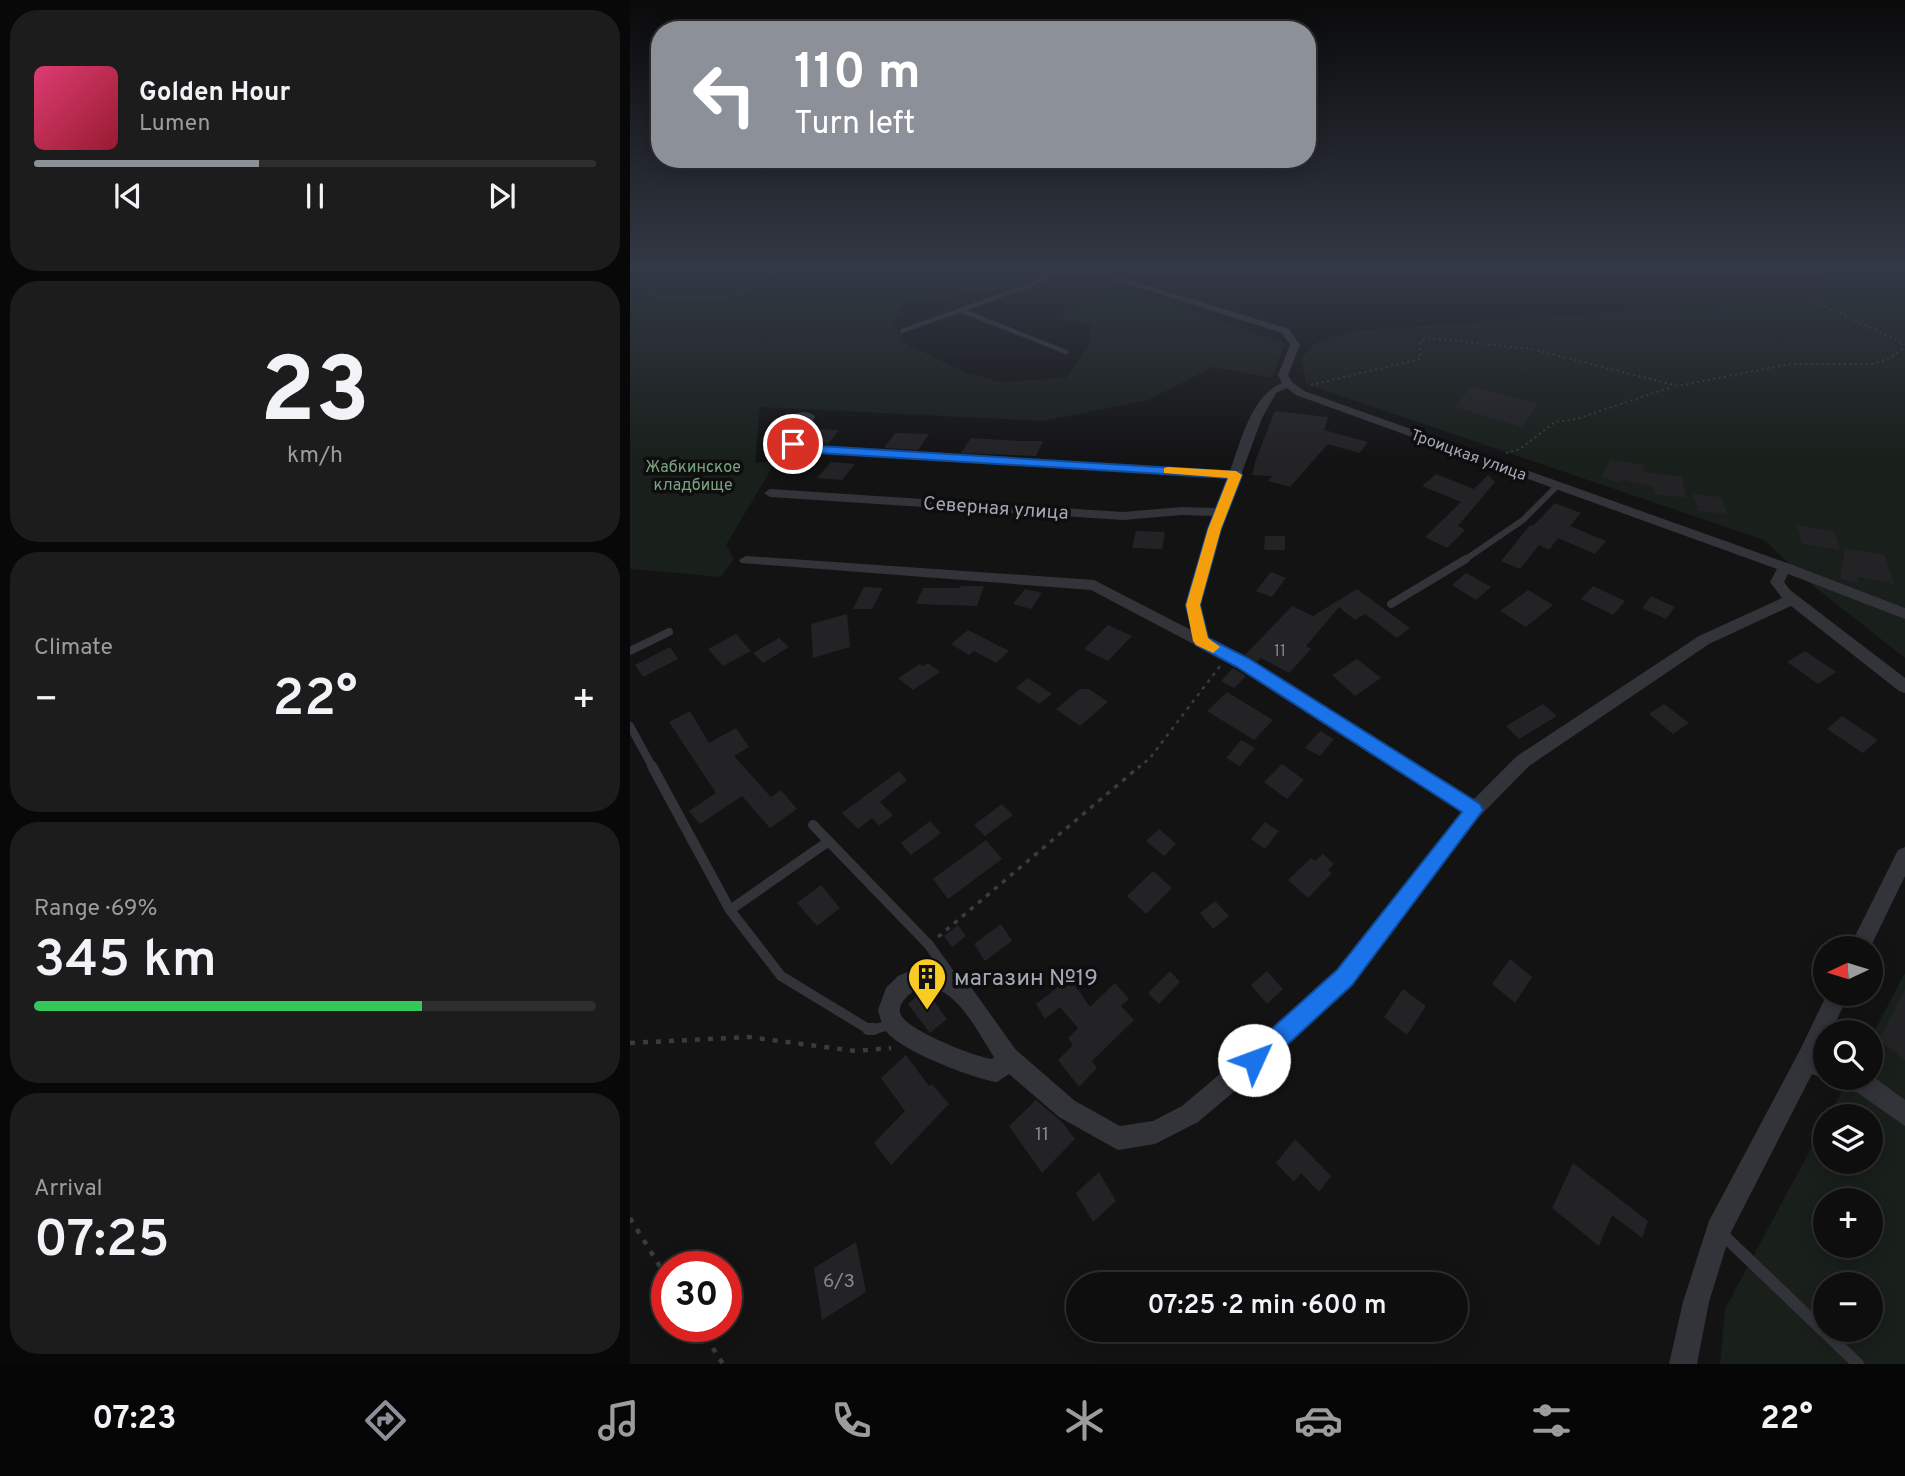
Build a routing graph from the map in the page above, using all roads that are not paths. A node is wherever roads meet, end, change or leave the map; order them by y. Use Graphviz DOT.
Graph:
graph roads {
  1 [pos="1017,333"];
  2 [pos="1287,333"];
  3 [pos="1066,352"];
  4 [pos="1288,383"];
  5 [pos="792,439"];
  6 [pos="1236,475"];
  7 [pos="1557,485"];
  8 [pos="770,493"];
  9 [pos="1221,512"];
  10 [pos="746,560"];
  11 [pos="1785,567"];
  12 [pos="1793,599"];
  13 [pos="1391,604"];
  14 [pos="1194,610"];
  15 [pos="1905,614"];
  16 [pos="1168,624"];
  17 [pos="668,632"];
  18 [pos="1201,641"];
  19 [pos="630,651"];
  20 [pos="1905,687"];
  21 [pos="630,726"];
  22 [pos="1474,810"];
  23 [pos="813,825"];
  24 [pos="829,841"];
  25 [pos="1905,856"];
  26 [pos="730,910"];
  27 [pos="1865,936"];
  28 [pos="961,990"];
  29 [pos="894,1025"];
  30 [pos="1008,1058"];
  31 [pos="1813,1069"];
  32 [pos="1873,1090"];
  33 [pos="1905,1114"];
  34 [pos="1718,1230"];
  35 [pos="1683,1364"];
  36 [pos="1858,1364"];
  1 -- 3 [label="lane"];
  2 -- 4 [label="street"];
  4 -- 6 [label="street"];
  4 -- 7 [label="street, Троицкая улица"];
  5 -- 6 [label="street"];
  6 -- 9 [label="street"];
  7 -- 11 [label="street, Троицкая улица"];
  7 -- 13 [label="lane"];
  8 -- 9 [label="street, Северная улица"];
  9 -- 14 [label="street"];
  10 -- 16 [label="street"];
  11 -- 12 [label="street"];
  11 -- 15 [label="street, Троицкая улица"];
  12 -- 20 [label="street"];
  12 -- 22 [label="street"];
  14 -- 16 [label="street"];
  14 -- 18 [label="street"];
  16 -- 18 [label="street"];
  17 -- 19 [label="lane"];
  18 -- 22 [label="street"];
  21 -- 26 [label="lane"];
  22 -- 30 [label="street"];
  23 -- 24 [label="lane"];
  24 -- 26 [label="lane"];
  24 -- 28 [label="lane"];
  25 -- 27 [label="street"];
  26 -- 29 [label="lane"];
  28 -- 29 [label="street"];
  28 -- 30 [label="street"];
  29 -- 30 [label="street"];
  31 -- 34 [label="street"];
  32 -- 33 [label="street"];
  34 -- 35 [label="street"];
  34 -- 36 [label="lane"];
}
